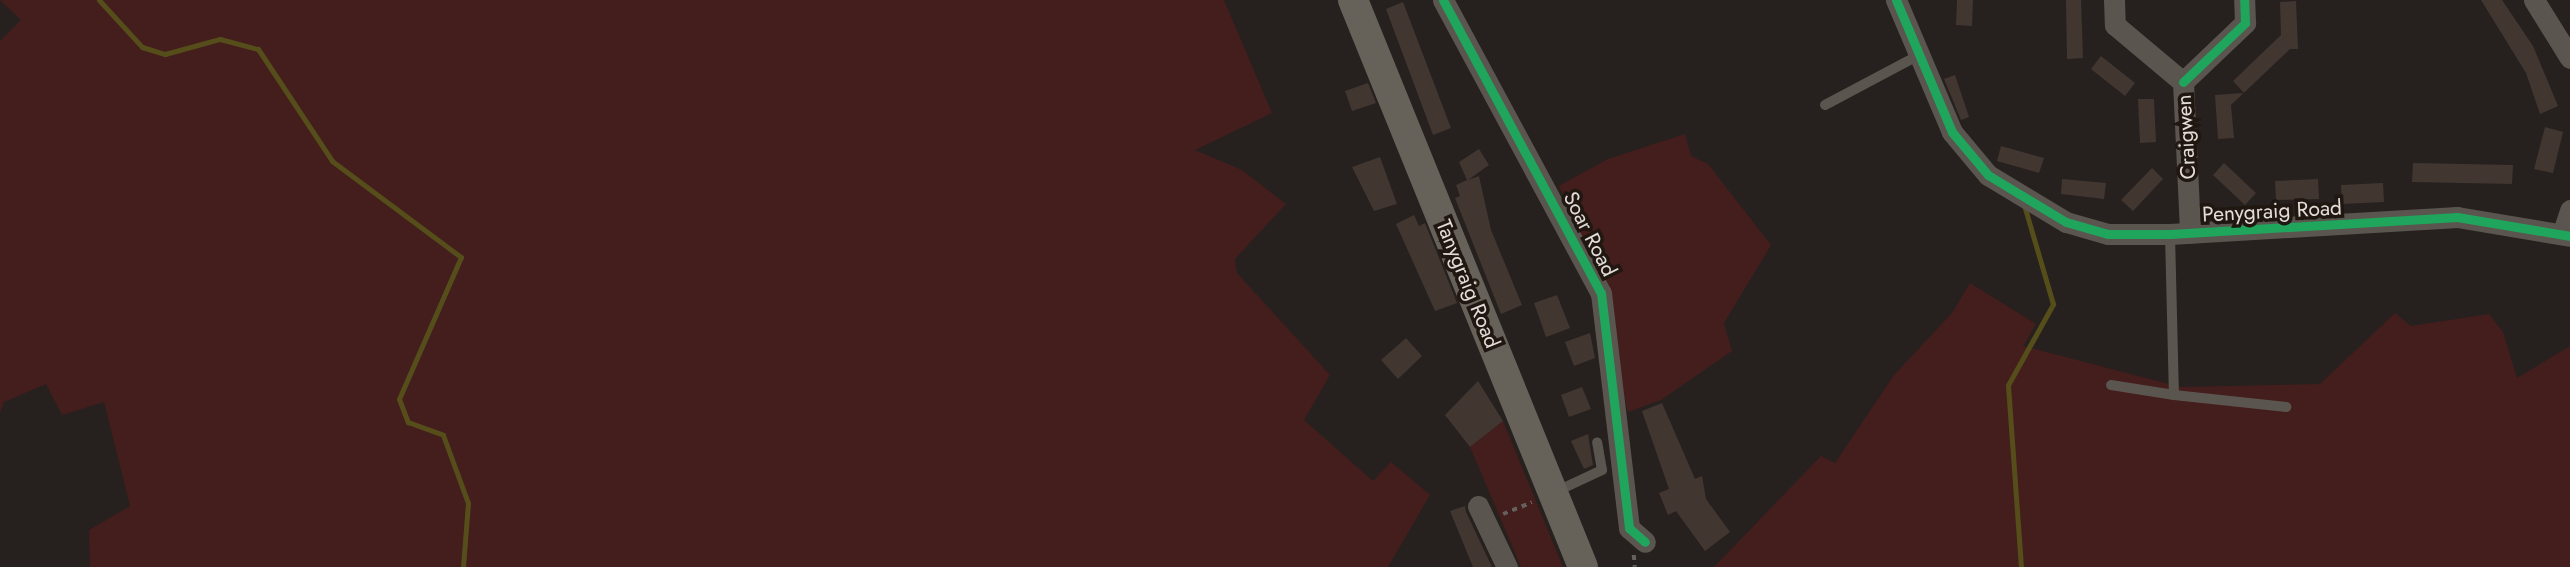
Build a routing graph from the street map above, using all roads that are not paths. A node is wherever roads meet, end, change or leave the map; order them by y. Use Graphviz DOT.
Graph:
graph roads {
  1 [pos="1353,0"];
  2 [pos="1443,0"];
  3 [pos="1896,0"];
  4 [pos="2114,0"];
  5 [pos="2244,0"];
  6 [pos="2534,0"];
  7 [pos="1922,54"];
  8 [pos="2570,58"];
  9 [pos="2183,82"];
  10 [pos="1825,106"];
  11 [pos="2570,210"];
  12 [pos="2180,234"];
  13 [pos="2567,234"];
  14 [pos="2111,385"];
  15 [pos="2174,395"];
  16 [pos="2286,407"];
  17 [pos="1597,442"];
  18 [pos="1553,493"];
  19 [pos="1482,514"];
  20 [pos="1645,542"];
  21 [pos="1507,567"];
  22 [pos="1583,567"];
  1 -- 18 [label="main road, Tanygraig Road"];
  2 -- 20 [label="street, Soar Road"];
  3 -- 7 [label="street, Penygraig Road"];
  4 -- 9 [label="street, Craigwen"];
  5 -- 9 [label="street, Craigwen"];
  6 -- 8 [label="street"];
  7 -- 10 [label="lane"];
  7 -- 12 [label="street, Penygraig Road"];
  9 -- 12 [label="street, Craigwen"];
  11 -- 13 [label="street"];
  12 -- 13 [label="street, Penygraig Road"];
  12 -- 15 [label="lane"];
  14 -- 15 [label="lane"];
  15 -- 16 [label="lane"];
  17 -- 18 [label="lane"];
  18 -- 22 [label="main road, Tanygraig Road"];
  19 -- 21 [label="street"];
}
